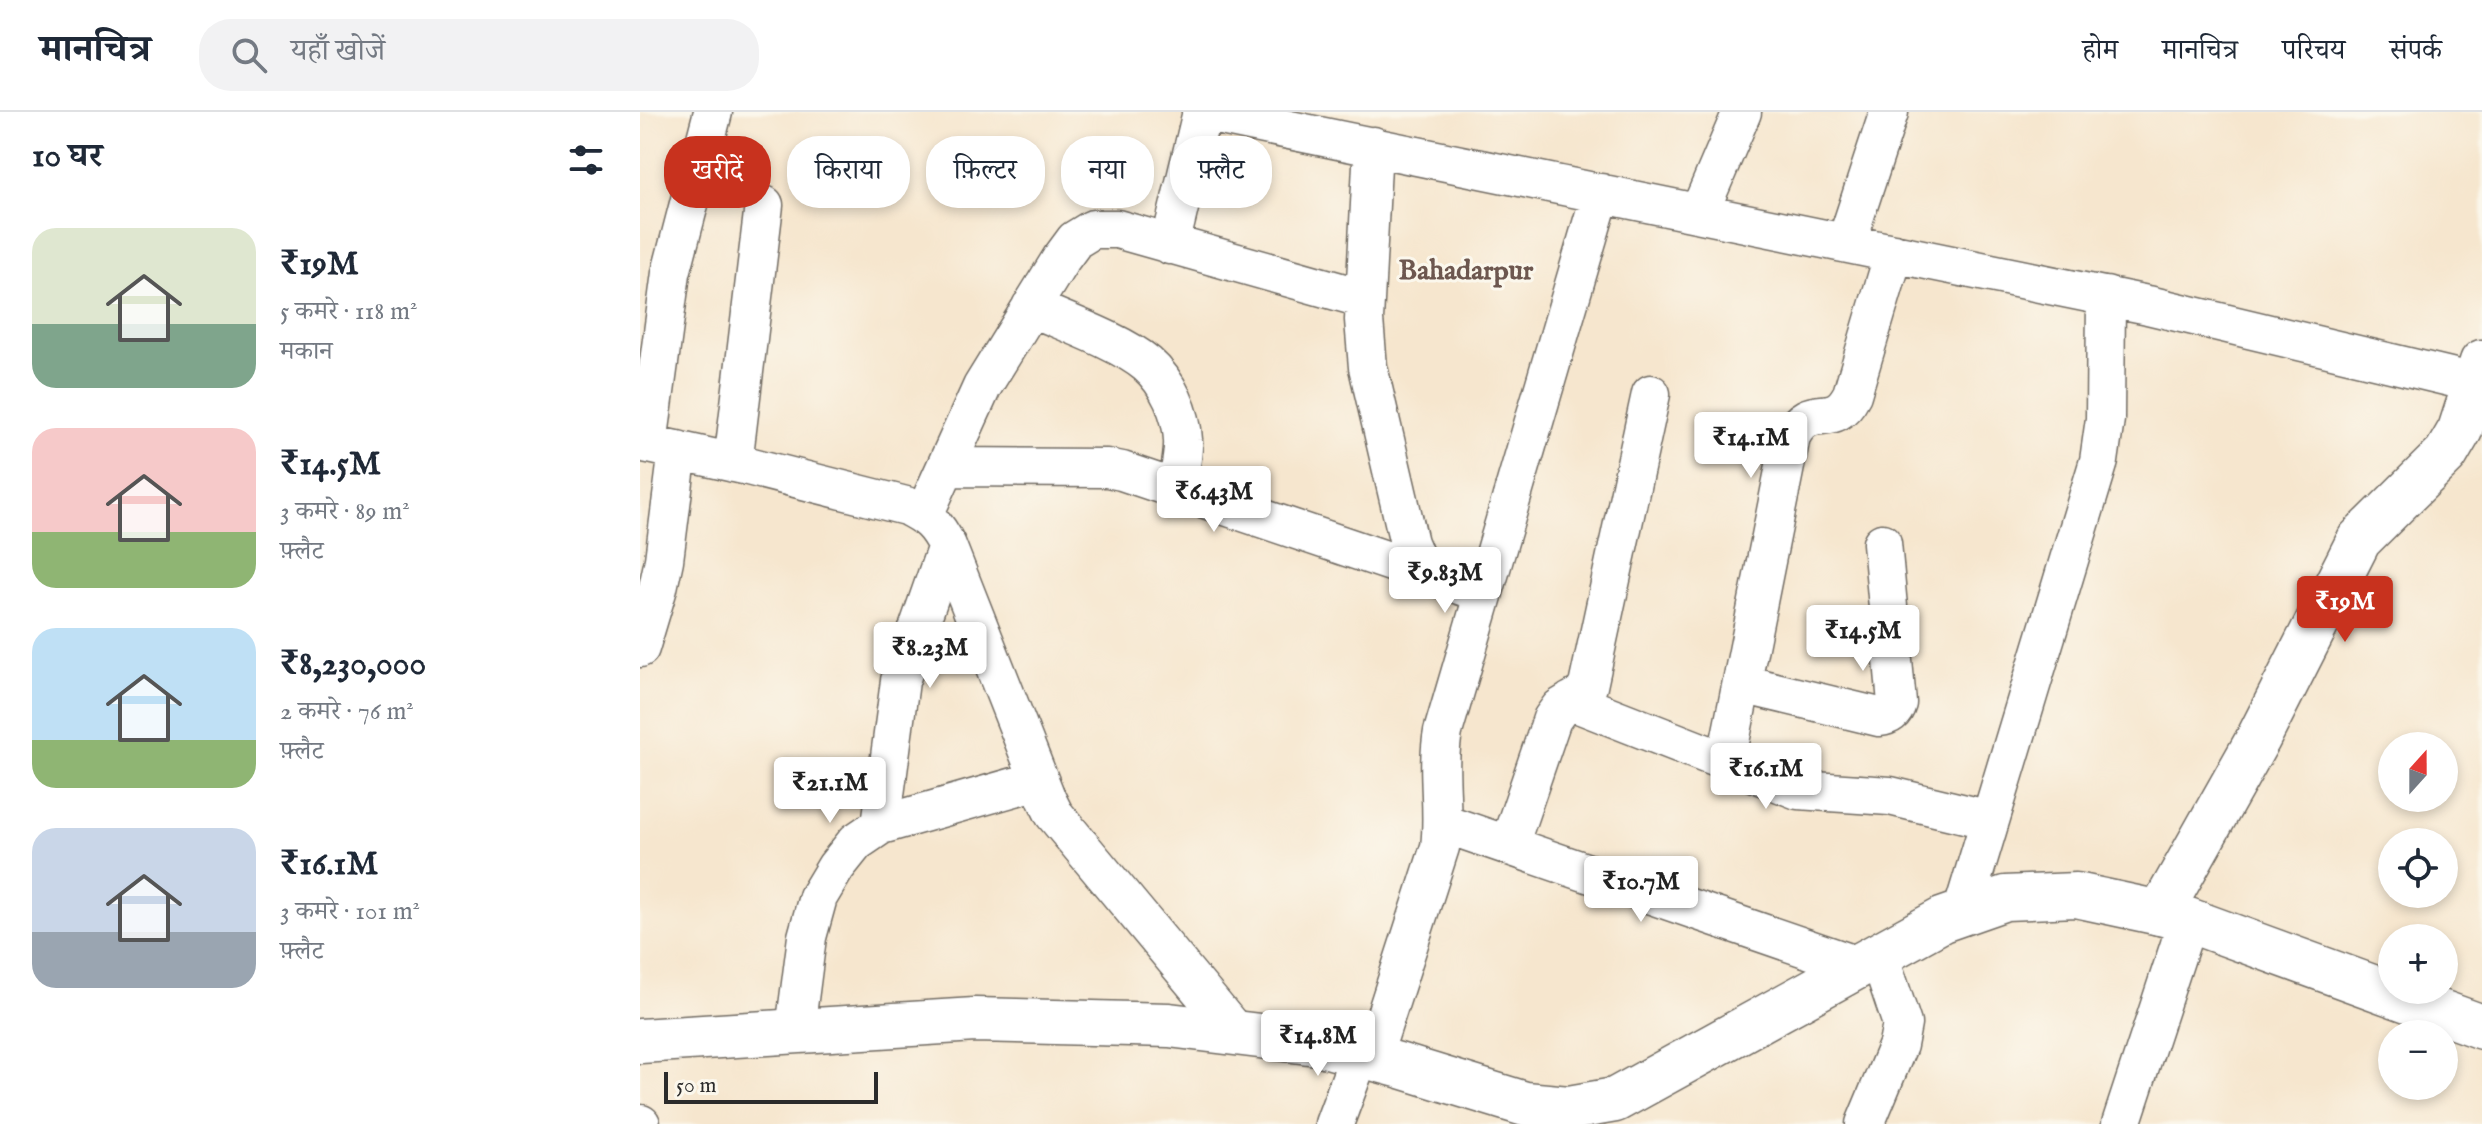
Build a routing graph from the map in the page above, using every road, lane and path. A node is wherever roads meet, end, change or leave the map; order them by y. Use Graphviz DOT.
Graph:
graph roads {
  1 [pos="713,112"];
  2 [pos="1202,112"];
  3 [pos="1742,112"];
  4 [pos="1889,112"];
  5 [pos="1373,146"];
  6 [pos="1601,193"];
  7 [pos="764,208"];
  8 [pos="1699,213"];
  9 [pos="1846,243"];
  10 [pos="1170,245"];
  11 [pos="1894,253"];
  12 [pos="2106,296"];
  13 [pos="1365,299"];
  14 [pos="1031,307"];
  15 [pos="2478,373"];
  16 [pos="1651,394"];
  17 [pos="655,445"];
  18 [pos="733,463"];
  19 [pos="946,467"];
  20 [pos="1177,489"];
  21 [pos="924,515"];
  22 [pos="1882,543"];
  23 [pos="947,546"];
  24 [pos="1427,573"];
  25 [pos="1483,593"];
  26 [pos="640,648"];
  27 [pos="1742,684"];
  28 [pos="1571,701"];
  29 [pos="1726,762"];
  30 [pos="1039,780"];
  31 [pos="1990,820"];
  32 [pos="1443,823"];
  33 [pos="881,825"];
  34 [pos="1509,845"];
  35 [pos="1962,913"];
  36 [pos="2174,917"];
  37 [pos="1868,961"];
  38 [pos="2482,1027"];
  39 [pos="795,1030"];
  40 [pos="1236,1033"];
  41 [pos="640,1041"];
  42 [pos="1366,1056"];
  43 [pos="1334,1124"];
  44 [pos="1865,1124"];
  45 [pos="2121,1124"];
  1 -- 17 [label="street"];
  2 -- 5 [label="street"];
  2 -- 10 [label="street"];
  3 -- 8 [label="street"];
  4 -- 9 [label="street"];
  5 -- 6 [label="street"];
  5 -- 13 [label="street"];
  6 -- 8 [label="street"];
  6 -- 25 [label="street"];
  7 -- 18 [label="street"];
  8 -- 9 [label="street"];
  9 -- 11 [label="street"];
  10 -- 13 [label="street"];
  10 -- 14 [label="street"];
  11 -- 12 [label="street"];
  11 -- 27 [label="street"];
  12 -- 15 [label="street"];
  12 -- 31 [label="street"];
  13 -- 24 [label="street"];
  14 -- 19 [label="street"];
  14 -- 20 [label="street"];
  15 -- 36 [label="main road"];
  16 -- 28 [label="street"];
  17 -- 18 [label="street"];
  17 -- 26 [label="street"];
  18 -- 21 [label="street"];
  19 -- 20 [label="street"];
  19 -- 21 [label="street"];
  20 -- 24 [label="street"];
  21 -- 23 [label="street"];
  22 -- 27 [label="street"];
  23 -- 30 [label="street"];
  23 -- 33 [label="street"];
  24 -- 25 [label="street"];
  25 -- 32 [label="street"];
  27 -- 29 [label="street"];
  28 -- 29 [label="street"];
  28 -- 34 [label="street"];
  29 -- 31 [label="street"];
  30 -- 33 [label="street"];
  30 -- 40 [label="street"];
  31 -- 35 [label="street"];
  32 -- 34 [label="street"];
  32 -- 42 [label="street"];
  33 -- 39 [label="street"];
  34 -- 37 [label="street"];
  35 -- 36 [label="main road"];
  35 -- 37 [label="main road"];
  36 -- 38 [label="main road"];
  36 -- 45 [label="street"];
  37 -- 42 [label="main road"];
  37 -- 44 [label="street"];
  39 -- 40 [label="main road"];
  39 -- 41 [label="main road"];
  40 -- 42 [label="main road"];
  42 -- 43 [label="street"];
}
